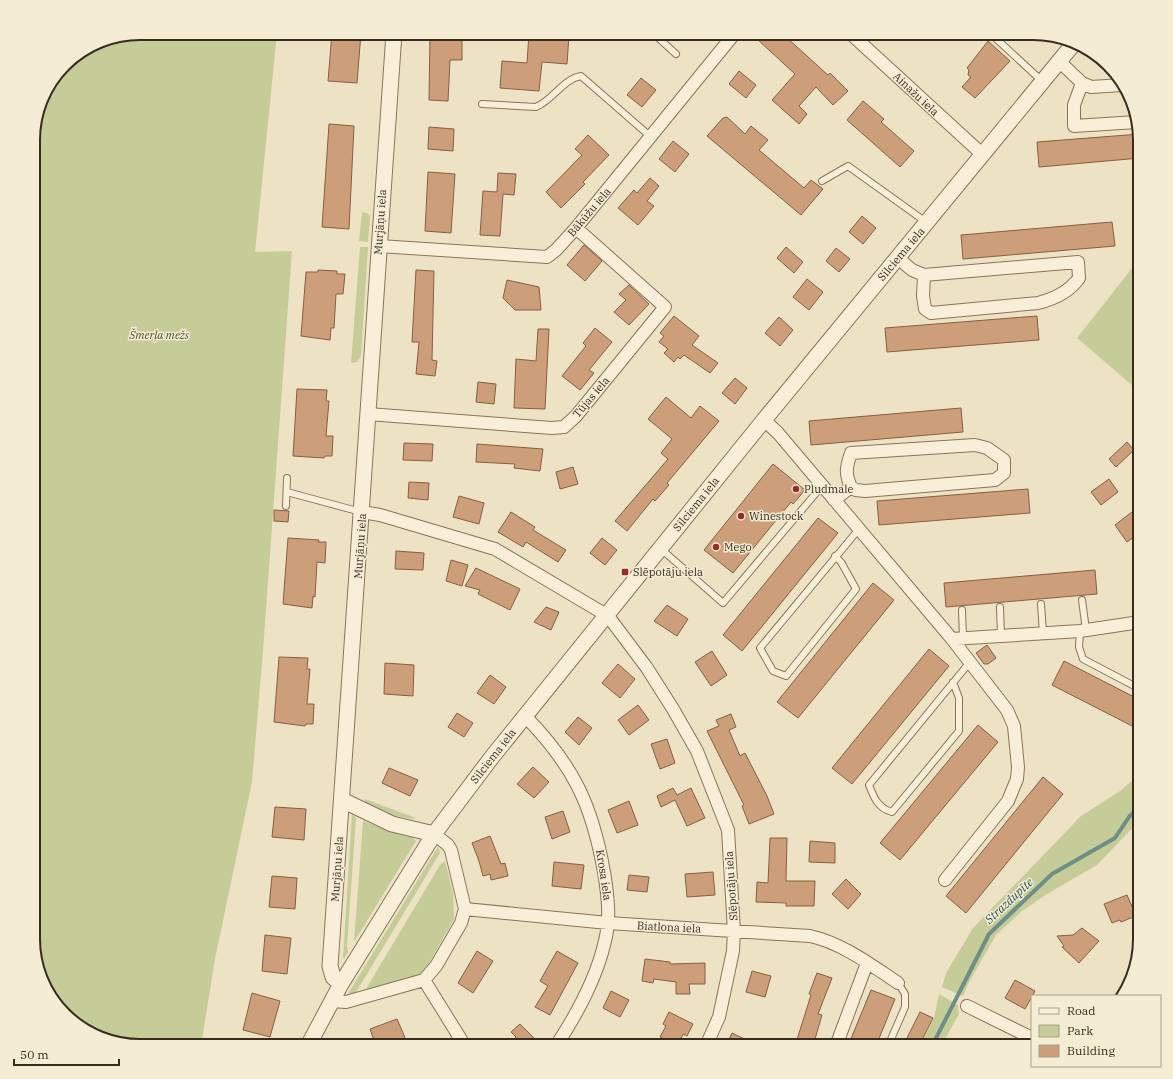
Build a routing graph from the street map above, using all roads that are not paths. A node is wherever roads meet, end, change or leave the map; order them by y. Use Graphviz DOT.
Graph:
graph roads {
  1 [pos="394,40"];
  2 [pos="661,40"];
  3 [pos="729,40"];
  4 [pos="858,40"];
  5 [pos="998,40"];
  6 [pos="1070,48"];
  7 [pos="676,54"];
  8 [pos="1059,61"];
  9 [pos="1043,82"];
  10 [pos="1082,83"];
  11 [pos="1116,85"];
  12 [pos="482,104"];
  13 [pos="1131,122"];
  14 [pos="651,137"];
  15 [pos="983,155"];
  16 [pos="822,181"];
  17 [pos="927,223"];
  18 [pos="576,228"];
  19 [pos="379,246"];
  20 [pos="898,258"];
  21 [pos="924,275"];
  22 [pos="368,414"];
  23 [pos="764,420"];
  24 [pos="288,478"];
  25 [pos="822,486"];
  26 [pos="851,487"];
  27 [pos="287,492"];
  28 [pos="834,500"];
  29 [pos="286,506"];
  30 [pos="362,512"];
  31 [pos="859,529"];
  32 [pos="661,549"];
  33 [pos="835,556"];
  34 [pos="1082,600"];
  35 [pos="1041,604"];
  36 [pos="1000,607"];
  37 [pos="962,610"];
  38 [pos="608,616"];
  39 [pos="1133,623"];
  40 [pos="1083,630"];
  41 [pos="1044,633"];
  42 [pos="1001,636"];
  43 [pos="957,639"];
  44 [pos="970,662"];
  45 [pos="953,682"];
  46 [pos="1133,685"];
  47 [pos="525,716"];
  48 [pos="342,800"];
  49 [pos="434,834"];
  50 [pos="944,880"];
  51 [pos="465,909"];
  52 [pos="608,924"];
  53 [pos="734,931"];
  54 [pos="867,963"];
  55 [pos="424,980"];
  56 [pos="898,983"];
  57 [pos="341,984"];
  58 [pos="332,1001"];
  59 [pos="967,1006"];
  60 [pos="1031,1038"];
  61 [pos="312,1039"];
  62 [pos="461,1039"];
  63 [pos="560,1039"];
  64 [pos="709,1039"];
  65 [pos="839,1039"];
  66 [pos="891,1039"];
  1 -- 19 [label="street, Murjāņu iela"];
  2 -- 7 [label="lane"];
  3 -- 14 [label="street, Bākūžu iela"];
  4 -- 15 [label="street, Ainažu iela"];
  5 -- 9 [label="lane"];
  6 -- 8 [label="street, Silciema iela"];
  8 -- 9 [label="street, Silciema iela"];
  8 -- 10 [label="street"];
  9 -- 15 [label="street, Silciema iela"];
  10 -- 11 [label="street"];
  10 -- 13 [label="street"];
  12 -- 14 [label="lane"];
  14 -- 18 [label="street, Bākūžu iela"];
  15 -- 17 [label="street, Silciema iela"];
  16 -- 17 [label="lane"];
  17 -- 20 [label="street, Silciema iela"];
  18 -- 19 [label="street, Bākūžu iela"];
  18 -- 22 [label="street, Tūjas iela"];
  19 -- 22 [label="street, Murjāņu iela"];
  20 -- 21 [label="street"];
  20 -- 23 [label="street, Silciema iela"];
  21 -- 21 [label="street"];
  22 -- 30 [label="street, Murjāņu iela"];
  23 -- 25 [label="street"];
  23 -- 32 [label="street, Silciema iela"];
  24 -- 27 [label="lane"];
  25 -- 28 [label="street"];
  25 -- 32 [label="lane"];
  26 -- 26 [label="street"];
  26 -- 28 [label="street"];
  27 -- 29 [label="lane"];
  27 -- 30 [label="lane"];
  28 -- 31 [label="street"];
  30 -- 38 [label="street, Slēpotāju iela"];
  30 -- 48 [label="street, Murjāņu iela"];
  31 -- 33 [label="lane"];
  31 -- 43 [label="street"];
  32 -- 38 [label="street, Silciema iela"];
  33 -- 33 [label="lane"];
  34 -- 40 [label="lane"];
  35 -- 41 [label="lane"];
  36 -- 42 [label="lane"];
  37 -- 43 [label="lane"];
  38 -- 47 [label="street, Silciema iela"];
  38 -- 53 [label="street, Slēpotāju iela"];
  39 -- 40 [label="street"];
  40 -- 41 [label="street"];
  40 -- 46 [label="lane"];
  41 -- 42 [label="street"];
  42 -- 43 [label="street"];
  43 -- 44 [label="street"];
  44 -- 45 [label="lane"];
  44 -- 50 [label="street"];
  45 -- 45 [label="lane"];
  47 -- 49 [label="street, Silciema iela"];
  47 -- 52 [label="street, Krosa iela"];
  48 -- 49 [label="street"];
  48 -- 57 [label="street, Murjāņu iela"];
  49 -- 51 [label="street"];
  49 -- 57 [label="street, Silciema iela"];
  51 -- 52 [label="street, Biatlona iela"];
  51 -- 55 [label="street"];
  52 -- 53 [label="street, Biatlona iela"];
  52 -- 63 [label="street, Krosa iela"];
  53 -- 54 [label="street, Biatlona iela"];
  53 -- 64 [label="street, Slēpotāju iela"];
  54 -- 56 [label="street, Biatlona iela"];
  54 -- 65 [label="street"];
  55 -- 58 [label="street"];
  55 -- 62 [label="street"];
  56 -- 66 [label="lane"];
  57 -- 58 [label="street"];
  58 -- 61 [label="street"];
  59 -- 60 [label="street"];
}
